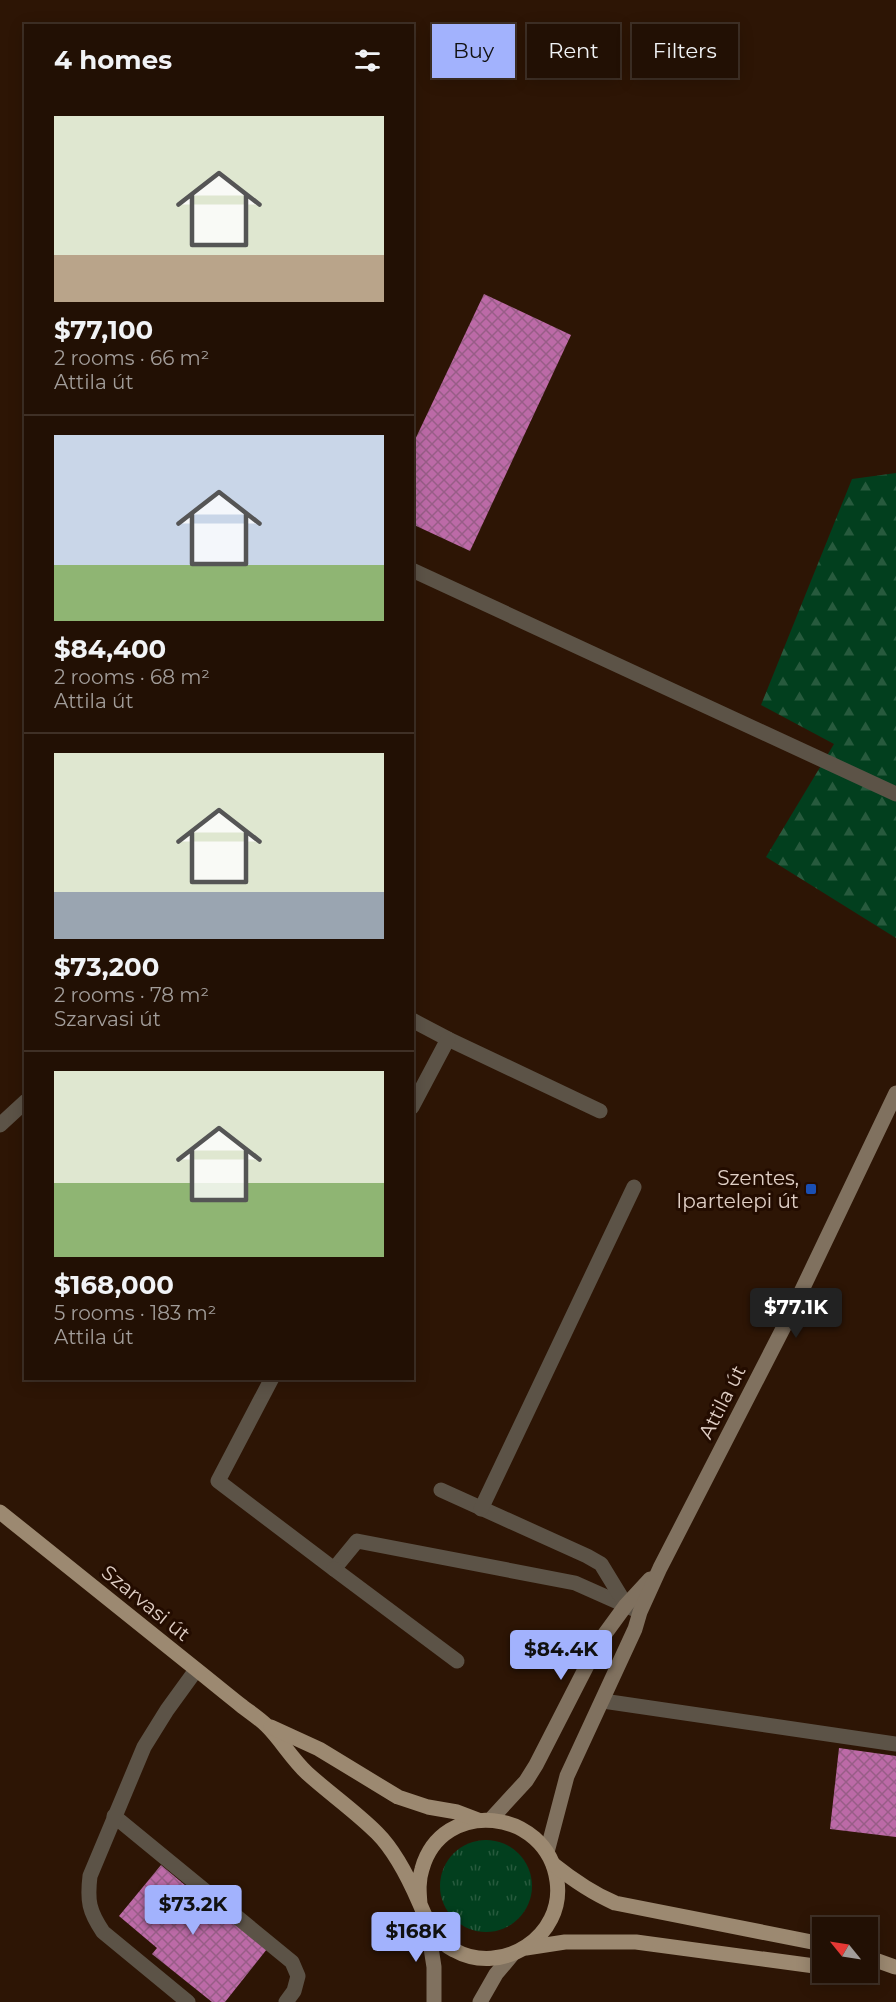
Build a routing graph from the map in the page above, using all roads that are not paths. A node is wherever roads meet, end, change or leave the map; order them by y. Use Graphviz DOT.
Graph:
graph roads {
  1 [pos="414,571"];
  2 [pos="896,794"];
  3 [pos="414,1021"];
  4 [pos="448,1039"];
  5 [pos="896,1093"];
  6 [pos="24,1103"];
  7 [pos="414,1103"];
  8 [pos="600,1111"];
  9 [pos="0,1125"];
  10 [pos="634,1187"];
  11 [pos="271,1380"];
  12 [pos="441,1490"];
  13 [pos="481,1509"];
  14 [pos="0,1512"];
  15 [pos="660,1568"];
  16 [pos="334,1569"];
  17 [pos="626,1605"];
  18 [pos="640,1612"];
  19 [pos="457,1661"];
  20 [pos="196,1670"];
  21 [pos="603,1701"];
  22 [pos="267,1725"];
  23 [pos="896,1744"];
  24 [pos="114,1816"];
  25 [pos="484,1820"];
  26 [pos="550,1858"];
  27 [pos="420,1904"];
  28 [pos="427,1922"];
  29 [pos="812,1942"];
  30 [pos="519,1952"];
  31 [pos="878,1961"];
  32 [pos="812,1966"];
  33 [pos="895,1967"];
  34 [pos="878,1968"];
  35 [pos="188,2002"];
  36 [pos="286,2002"];
  37 [pos="434,2002"];
  38 [pos="480,2002"];
  1 -- 2 [label="lane"];
  3 -- 4 [label="lane"];
  4 -- 7 [label="lane"];
  4 -- 8 [label="lane"];
  5 -- 15 [label="main road, Attila út"];
  6 -- 9 [label="lane"];
  10 -- 13 [label="lane"];
  11 -- 16 [label="lane"];
  12 -- 13 [label="lane"];
  13 -- 17 [label="lane"];
  14 -- 20 [label="main road, Szarvasi út"];
  15 -- 17 [label="main road, Attila út"];
  15 -- 18 [label="main road, Attila út"];
  16 -- 17 [label="lane"];
  16 -- 19 [label="lane"];
  17 -- 18 [label="lane"];
  17 -- 25 [label="main road, Attila út"];
  18 -- 21 [label="main road, Attila út"];
  20 -- 22 [label="main road, Szarvasi út"];
  20 -- 24 [label="lane"];
  21 -- 23 [label="lane"];
  21 -- 26 [label="main road, Attila út"];
  22 -- 25 [label="main road"];
  22 -- 27 [label="main road"];
  24 -- 35 [label="lane"];
  24 -- 36 [label="lane"];
  25 -- 26 [label="main road"];
  25 -- 27 [label="main road"];
  26 -- 29 [label="main road"];
  26 -- 30 [label="main road"];
  27 -- 28 [label="main road"];
  28 -- 30 [label="main road"];
  28 -- 37 [label="main road"];
  30 -- 32 [label="main road"];
  30 -- 38 [label="main road"];
  31 -- 33 [label="main road"];
  33 -- 34 [label="main road"];
}
